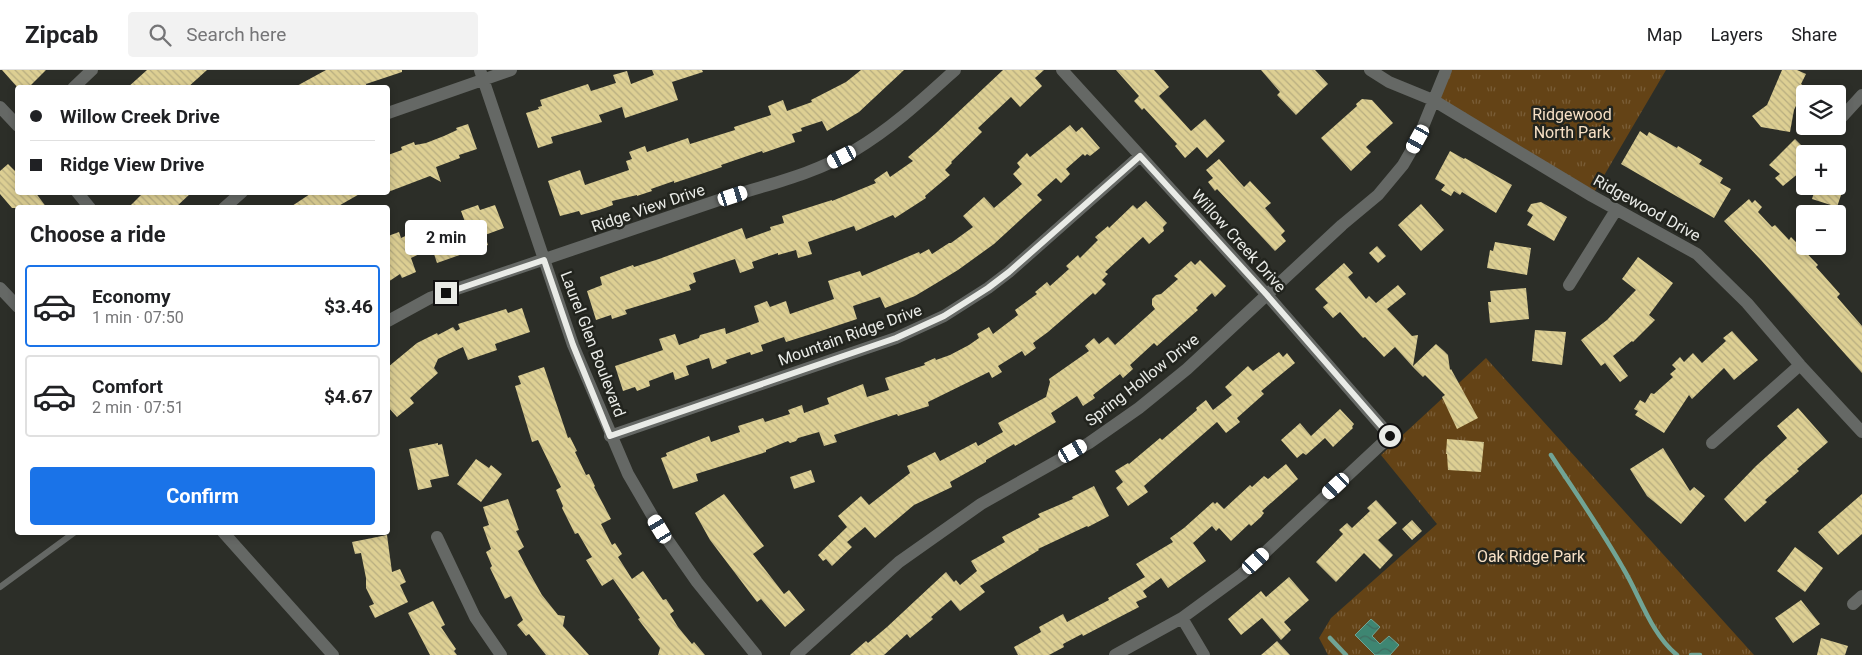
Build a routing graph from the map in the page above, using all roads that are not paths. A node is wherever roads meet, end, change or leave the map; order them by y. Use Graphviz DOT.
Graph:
graph roads {
  1 [pos="92,70"];
  2 [pos="511,70"];
  3 [pos="955,70"];
  4 [pos="1062,70"];
  5 [pos="1370,70"];
  6 [pos="1446,70"];
  7 [pos="482,75"];
  8 [pos="76,85"];
  9 [pos="1862,95"];
  10 [pos="1433,100"];
  11 [pos="0,106"];
  12 [pos="390,112"];
  13 [pos="1846,113"];
  14 [pos="15,123"];
  15 [pos="1140,156"];
  16 [pos="79,195"];
  17 [pos="239,195"];
  18 [pos="88,205"];
  19 [pos="227,205"];
  20 [pos="1616,210"];
  21 [pos="544,260"];
  22 [pos="1569,285"];
  23 [pos="0,288"];
  24 [pos="1267,295"];
  25 [pos="15,304"];
  26 [pos="390,321"];
  27 [pos="1800,365"];
  28 [pos="1862,432"];
  29 [pos="610,436"];
  30 [pos="1712,443"];
  31 [pos="71,535"];
  32 [pos="226,535"];
  33 [pos="437,536"];
  34 [pos="0,587"];
  35 [pos="1182,618"];
  36 [pos="334,655"];
  37 [pos="501,655"];
  38 [pos="756,655"];
  39 [pos="796,655"];
  40 [pos="1115,655"];
  41 [pos="1204,655"];
  1 -- 8 [label="street"];
  2 -- 7 [label="street"];
  3 -- 21 [label="street, Ridge View Drive"];
  4 -- 15 [label="street, Willow Creek Drive"];
  5 -- 10 [label="street, Ridgewood Drive"];
  6 -- 10 [label="street, Spring Hollow Drive"];
  7 -- 12 [label="street"];
  7 -- 21 [label="street, Laurel Glen Boulevard"];
  9 -- 13 [label="street"];
  10 -- 20 [label="street, Ridgewood Drive"];
  10 -- 24 [label="street, Spring Hollow Drive"];
  11 -- 14 [label="street"];
  15 -- 24 [label="street, Willow Creek Drive"];
  15 -- 29 [label="street, Mountain Ridge Drive"];
  16 -- 18 [label="street"];
  17 -- 19 [label="street"];
  20 -- 22 [label="street"];
  20 -- 27 [label="street, Ridgewood Drive"];
  21 -- 26 [label="street, Ridge View Drive"];
  21 -- 29 [label="street, Laurel Glen Boulevard"];
  23 -- 25 [label="street"];
  24 -- 35 [label="street, Willow Creek Drive"];
  24 -- 39 [label="street, Spring Hollow Drive"];
  27 -- 28 [label="street, Ridgewood Drive"];
  27 -- 30 [label="street"];
  29 -- 38 [label="street, Laurel Glen Boulevard"];
  31 -- 34 [label="lane"];
  32 -- 36 [label="street"];
  33 -- 37 [label="street"];
  35 -- 40 [label="street"];
  35 -- 41 [label="street"];
}
